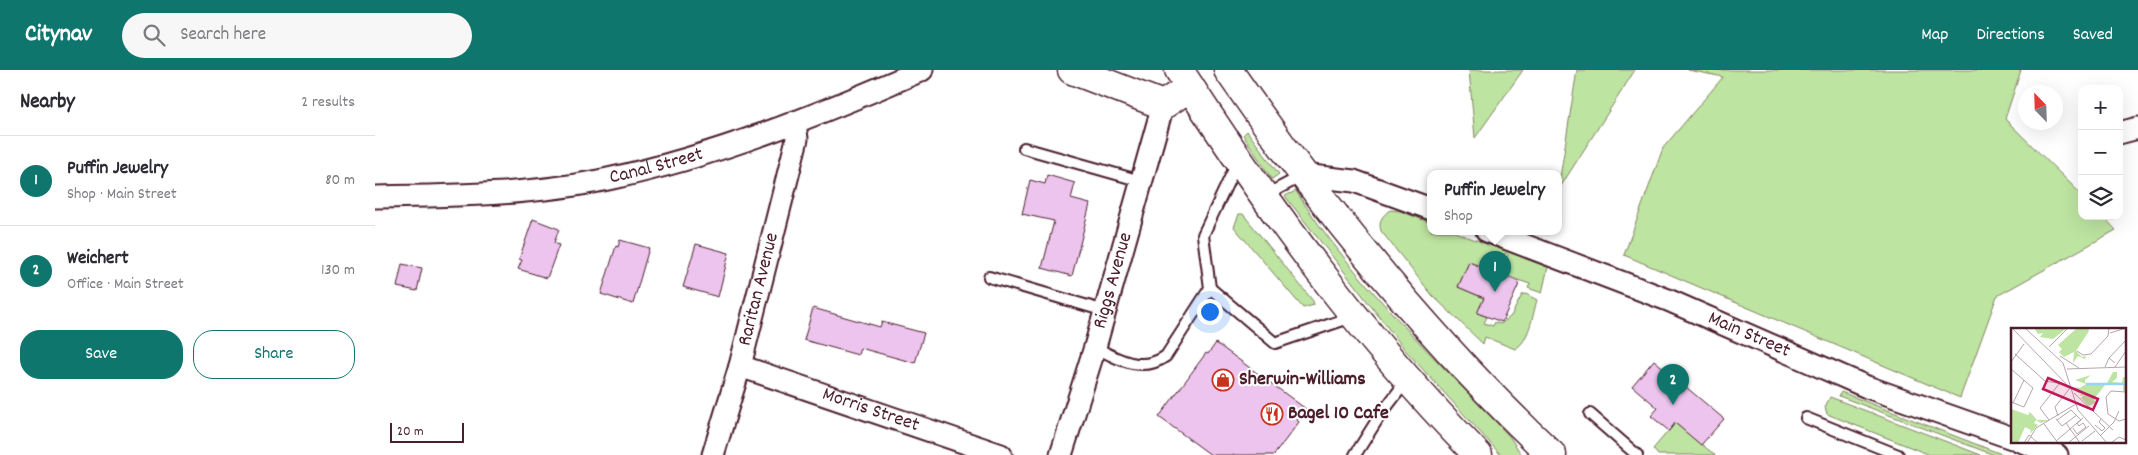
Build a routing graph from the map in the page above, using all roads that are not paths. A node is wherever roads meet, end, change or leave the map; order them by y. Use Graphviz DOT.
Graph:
graph roads {
  1 [pos="921,70"];
  2 [pos="1072,70"];
  3 [pos="1228,70"];
  4 [pos="1185,79"];
  5 [pos="1163,105"];
  6 [pos="795,122"];
  7 [pos="2138,128"];
  8 [pos="2123,132"];
  9 [pos="1024,148"];
  10 [pos="1239,161"];
  11 [pos="1303,175"];
  12 [pos="1141,181"];
  13 [pos="1263,196"];
  14 [pos="375,197"];
  15 [pos="1427,208"];
  16 [pos="1497,235"];
  17 [pos="989,276"];
  18 [pos="1210,288"];
  19 [pos="1105,311"];
  20 [pos="1353,316"];
  21 [pos="1095,347"];
  22 [pos="740,366"];
  23 [pos="1407,380"];
  24 [pos="1590,414"];
  25 [pos="1806,418"];
  26 [pos="2011,438"];
  27 [pos="2022,442"];
  28 [pos="2049,454"];
  29 [pos="713,455"];
  30 [pos="1001,455"];
  31 [pos="1061,455"];
  32 [pos="1355,455"];
  33 [pos="1478,455"];
  34 [pos="1552,455"];
  35 [pos="1637,455"];
  36 [pos="1898,455"];
  1 -- 6 [label="street, Canal Street"];
  2 -- 5 [label="main road"];
  3 -- 11 [label="main road"];
  4 -- 5 [label="main road"];
  4 -- 10 [label="main road"];
  5 -- 12 [label="street, Riggs Avenue"];
  6 -- 14 [label="street, Canal Street"];
  6 -- 22 [label="street, Raritan Avenue"];
  7 -- 8 [label="street"];
  9 -- 12 [label="lane"];
  10 -- 13 [label="main road"];
  10 -- 18 [label="lane"];
  11 -- 13 [label="lane"];
  11 -- 15 [label="street"];
  11 -- 34 [label="main road"];
  12 -- 19 [label="street, Riggs Avenue"];
  13 -- 20 [label="main road"];
  16 -- 26 [label="street, Main Street"];
  17 -- 19 [label="lane"];
  18 -- 20 [label="lane"];
  18 -- 21 [label="lane"];
  19 -- 21 [label="street, Riggs Avenue"];
  20 -- 23 [label="main road"];
  21 -- 31 [label="street, Riggs Avenue"];
  22 -- 29 [label="street, Raritan Avenue"];
  22 -- 30 [label="street, Morris Street"];
  23 -- 32 [label="lane"];
  23 -- 33 [label="main road"];
  24 -- 35 [label="lane"];
  25 -- 36 [label="lane"];
  27 -- 28 [label="street"];
}
